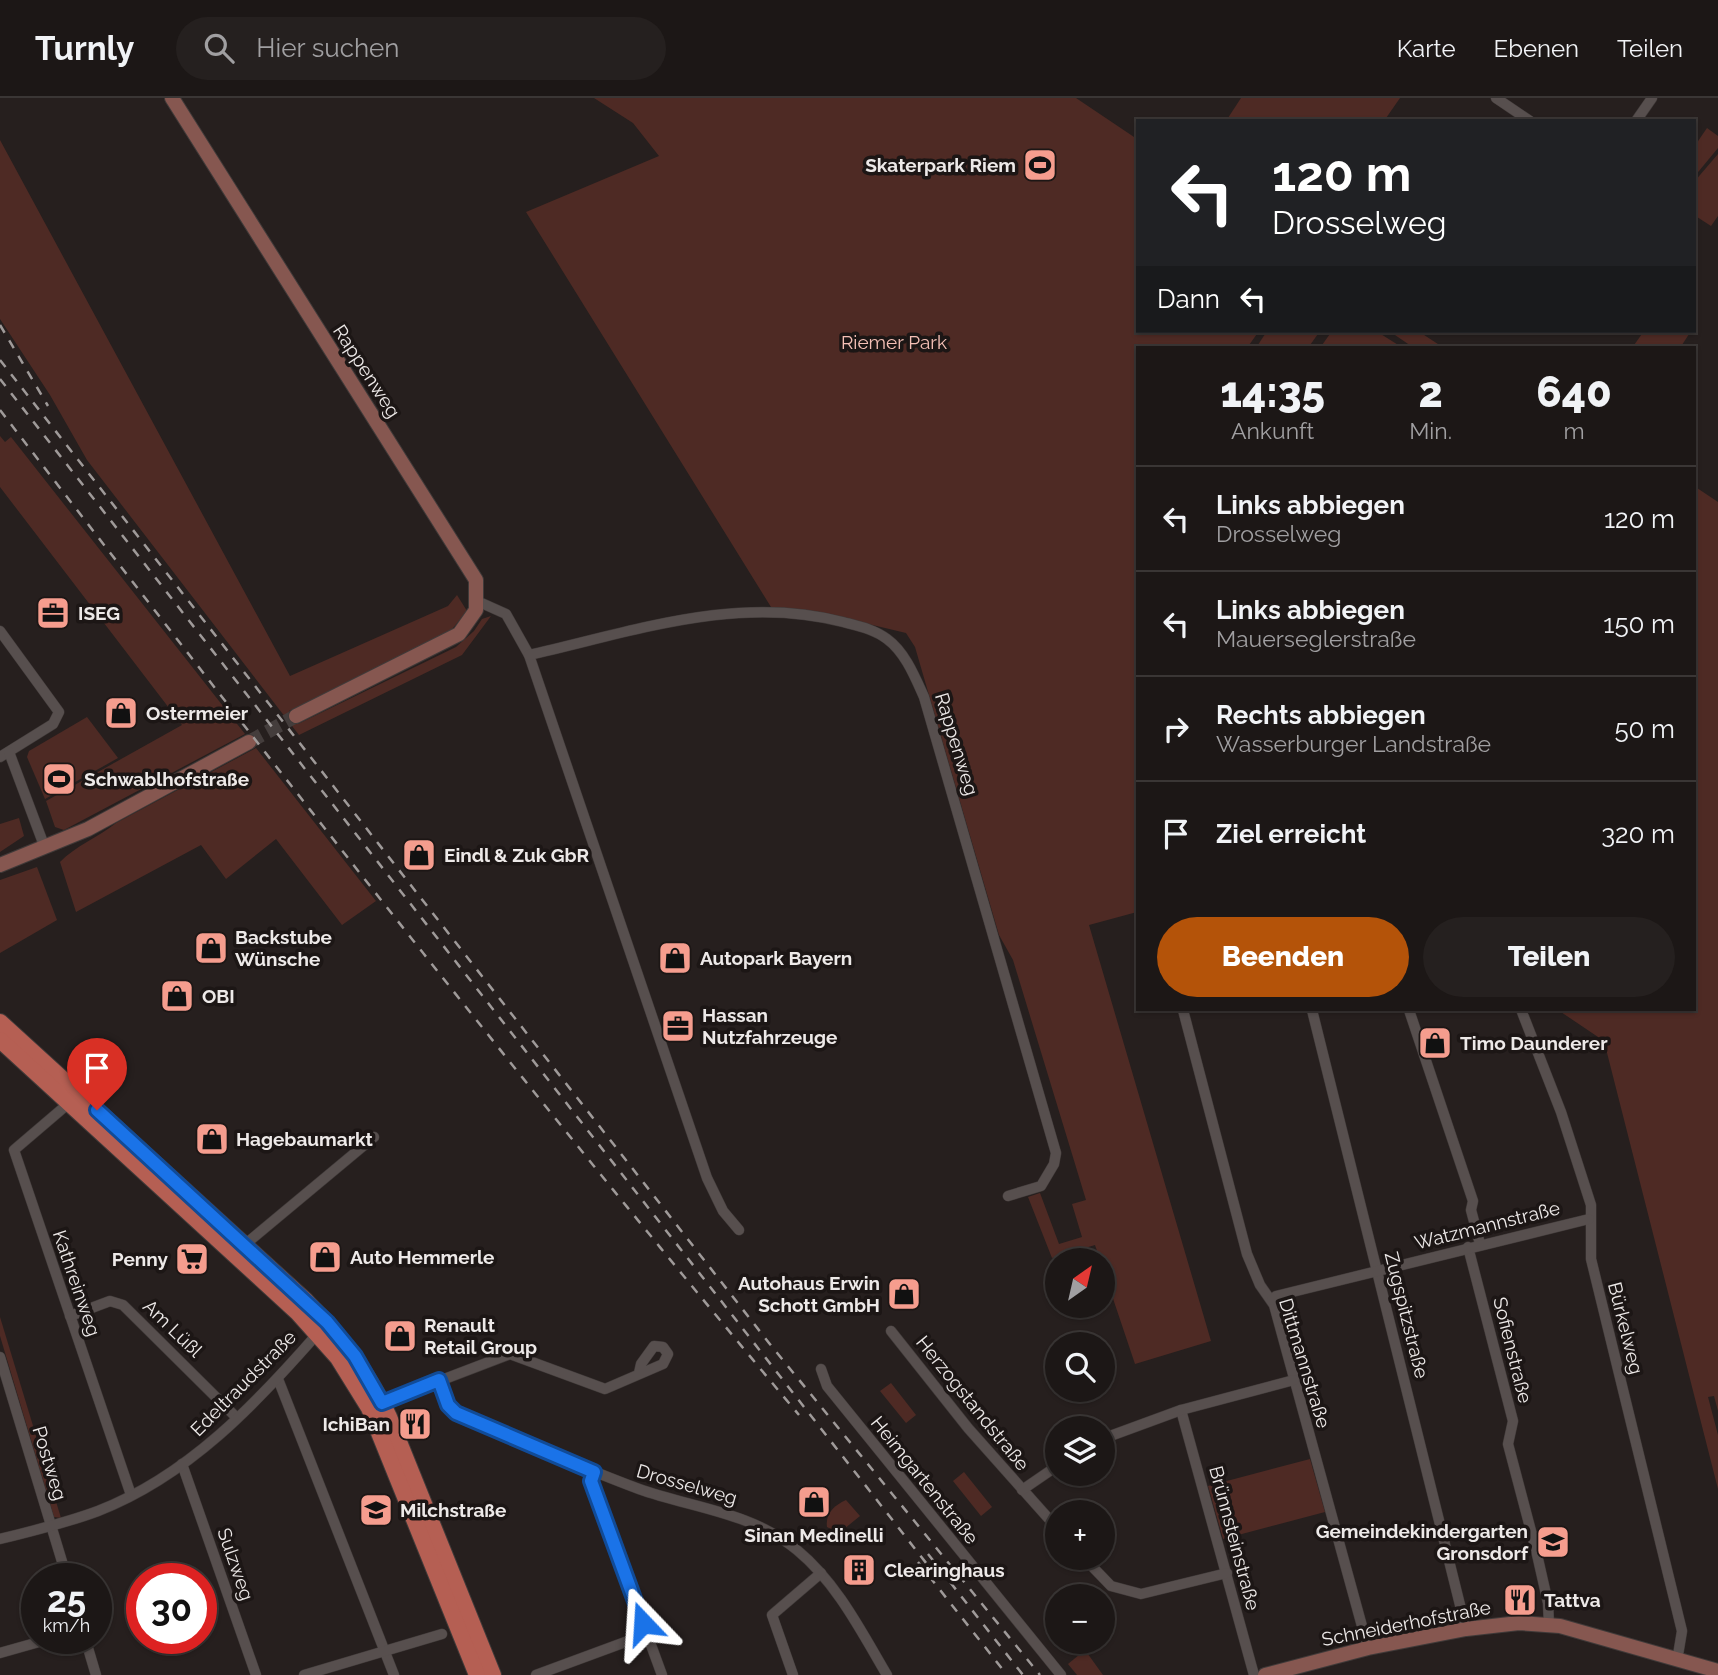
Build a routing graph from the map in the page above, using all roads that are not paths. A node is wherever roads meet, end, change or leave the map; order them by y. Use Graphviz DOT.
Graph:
graph roads {
  1 [pos="172,98"];
  2 [pos="1496,98"];
  3 [pos="1652,98"];
  4 [pos="1527,119"];
  5 [pos="1637,119"];
  6 [pos="477,601"];
  7 [pos="0,631"];
  8 [pos="529,654"];
  9 [pos="296,716"];
  10 [pos="249,741"];
  11 [pos="4,754"];
  12 [pos="45,848"];
  13 [pos="0,865"];
  14 [pos="1183,1011"];
  15 [pos="1312,1011"];
  16 [pos="1409,1011"];
  17 [pos="1523,1011"];
  18 [pos="0,1022"];
  19 [pos="0,1040"];
  20 [pos="69,1103"];
  21 [pos="374,1137"];
  22 [pos="1008,1196"];
  23 [pos="1590,1219"];
  24 [pos="739,1230"];
  25 [pos="1480,1244"];
  26 [pos="1468,1247"];
  27 [pos="239,1250"];
  28 [pos="1378,1270"];
  29 [pos="1272,1300"];
  30 [pos="70,1316"];
  31 [pos="891,1331"];
  32 [pos="318,1333"];
  33 [pos="0,1357"];
  34 [pos="821,1368"];
  35 [pos="639,1373"];
  36 [pos="278,1379"];
  37 [pos="439,1380"];
  38 [pos="1294,1380"];
  39 [pos="376,1406"];
  40 [pos="1181,1410"];
  41 [pos="237,1418"];
  42 [pos="1115,1434"];
  43 [pos="182,1464"];
  44 [pos="594,1472"];
  45 [pos="1045,1474"];
  46 [pos="1022,1490"];
  47 [pos="131,1495"];
  48 [pos="1045,1515"];
  49 [pos="51,1527"];
  50 [pos="0,1539"];
  51 [pos="62,1563"];
  52 [pos="1096,1570"];
  53 [pos="821,1573"];
  54 [pos="1227,1573"];
  55 [pos="1549,1625"];
  56 [pos="1466,1629"];
  57 [pos="442,1634"];
  58 [pos="647,1634"];
  59 [pos="21,1647"];
  60 [pos="1368,1648"];
  61 [pos="385,1651"];
  62 [pos="0,1653"];
  63 [pos="90,1654"];
  64 [pos="1677,1661"];
  65 [pos="1718,1671"];
  66 [pos="96,1675"];
  67 [pos="256,1675"];
  68 [pos="304,1675"];
  69 [pos="394,1675"];
  70 [pos="477,1675"];
  71 [pos="493,1675"];
  72 [pos="536,1675"];
  73 [pos="662,1675"];
  74 [pos="793,1675"];
  75 [pos="887,1675"];
  76 [pos="1062,1675"];
  77 [pos="1254,1675"];
  78 [pos="1265,1675"];
  1 -- 6 [label="street, Rappenweg"];
  2 -- 4 [label="street"];
  3 -- 5 [label="street"];
  6 -- 8 [label="street"];
  6 -- 9 [label="street"];
  7 -- 11 [label="street"];
  8 -- 22 [label="street, Rappenweg"];
  8 -- 24 [label="street"];
  10 -- 12 [label="street"];
  11 -- 12 [label="street"];
  12 -- 13 [label="street"];
  14 -- 29 [label="street, Dittmannstraße"];
  15 -- 28 [label="street, Zugspitzstraße"];
  16 -- 25 [label="street"];
  17 -- 23 [label="street, Bürkelweg"];
  18 -- 27 [label="main road"];
  19 -- 20 [label="main road"];
  20 -- 27 [label="main road"];
  20 -- 30 [label="street, Kathreinweg"];
  21 -- 27 [label="street"];
  23 -- 25 [label="street, Watzmannstraße"];
  23 -- 64 [label="street, Bürkelweg"];
  25 -- 26 [label="street, Watzmannstraße"];
  26 -- 28 [label="street, Watzmannstraße"];
  26 -- 55 [label="street, Sofienstraße"];
  27 -- 32 [label="main road"];
  27 -- 39 [label="main road"];
  28 -- 29 [label="street, Watzmannstraße"];
  28 -- 56 [label="street, Zugspitzstraße"];
  29 -- 38 [label="street, Dittmannstraße"];
  30 -- 41 [label="street, Am Lüßl"];
  30 -- 47 [label="street, Kathreinweg"];
  31 -- 46 [label="street, Herzogstandstraße"];
  32 -- 36 [label="street, Edeltraudstraße"];
  32 -- 39 [label="main road"];
  33 -- 49 [label="street, Postweg"];
  34 -- 76 [label="street, Heimgartenstraße"];
  35 -- 37 [label="street"];
  36 -- 41 [label="street, Edeltraudstraße"];
  36 -- 61 [label="street"];
  37 -- 39 [label="street"];
  37 -- 44 [label="street, Drosselweg"];
  38 -- 40 [label="street"];
  38 -- 60 [label="street, Dittmannstraße"];
  39 -- 70 [label="main road"];
  39 -- 71 [label="main road"];
  40 -- 42 [label="street"];
  40 -- 54 [label="street, Brünnsteinstraße"];
  41 -- 43 [label="street, Edeltraudstraße"];
  43 -- 47 [label="street, Edeltraudstraße"];
  43 -- 67 [label="street, Sulzweg"];
  44 -- 53 [label="street, Drosselweg"];
  44 -- 58 [label="street"];
  45 -- 46 [label="street"];
  46 -- 48 [label="street, Herzogstandstraße"];
  47 -- 49 [label="street, Edeltraudstraße"];
  49 -- 50 [label="street, Edeltraudstraße"];
  49 -- 51 [label="street, Postweg"];
  52 -- 54 [label="street"];
  53 -- 74 [label="street"];
  53 -- 75 [label="street, Drosselweg"];
  54 -- 77 [label="street, Brünnsteinstraße"];
  55 -- 56 [label="street, Schneiderhofstraße"];
  55 -- 64 [label="street, Schneiderhofstraße"];
  56 -- 60 [label="street, Schneiderhofstraße"];
  57 -- 61 [label="street"];
  58 -- 72 [label="street"];
  58 -- 73 [label="street"];
  59 -- 62 [label="street"];
  60 -- 78 [label="street, Schneiderhofstraße"];
  61 -- 68 [label="street"];
  61 -- 69 [label="street"];
  63 -- 66 [label="street"];
  64 -- 65 [label="street, Schneiderhofstraße"];
}
